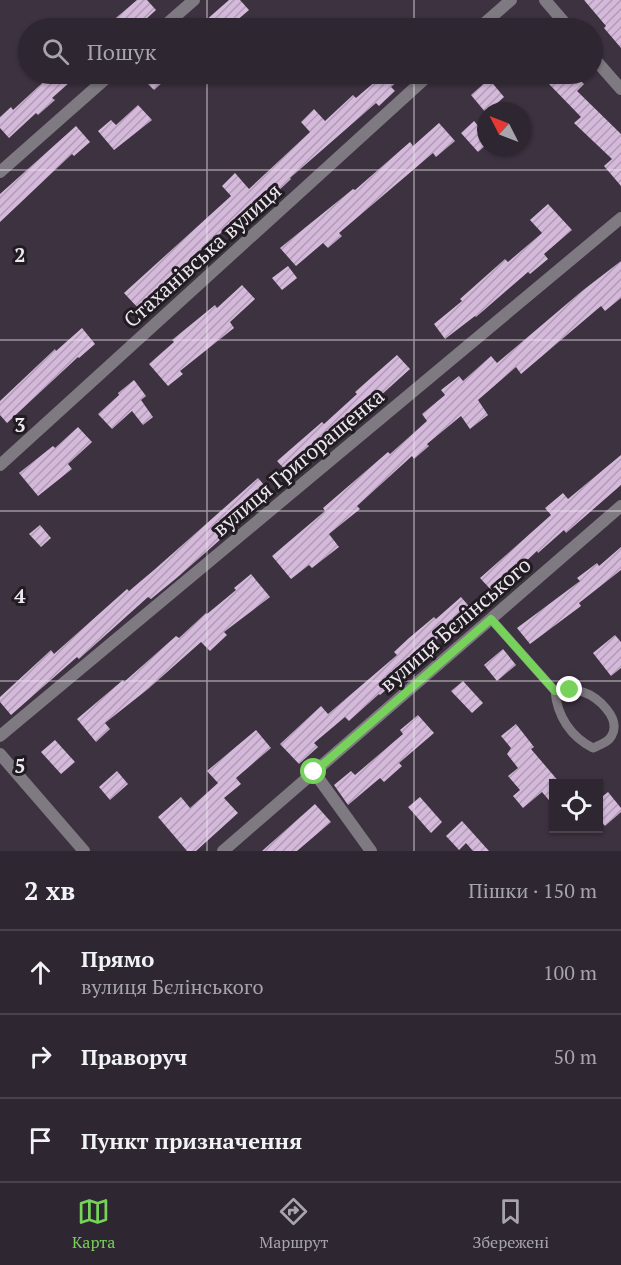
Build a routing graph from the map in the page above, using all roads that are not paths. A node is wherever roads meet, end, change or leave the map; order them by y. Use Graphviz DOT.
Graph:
graph roads {
  1 [pos="194,0"];
  2 [pos="511,0"];
  3 [pos="545,0"];
  4 [pos="173,18"];
  5 [pos="490,18"];
  6 [pos="560,18"];
  7 [pos="603,69"];
  8 [pos="100,84"];
  9 [pos="419,84"];
  10 [pos="621,89"];
  11 [pos="0,172"];
  12 [pos="621,218"];
  13 [pos="0,465"];
  14 [pos="621,506"];
  15 [pos="491,619"];
  16 [pos="555,691"];
  17 [pos="0,736"];
  18 [pos="0,754"];
  19 [pos="314,772"];
  20 [pos="84,851"];
  21 [pos="223,851"];
  22 [pos="372,851"];
  1 -- 4 [label="street"];
  2 -- 5 [label="street"];
  3 -- 6 [label="street"];
  7 -- 10 [label="street"];
  8 -- 11 [label="street"];
  9 -- 13 [label="street, Стаханівська вулиця"];
  12 -- 17 [label="street, вулиця Григоращенка"];
  14 -- 15 [label="street, вулиця Бєлінського"];
  15 -- 16 [label="lane"];
  15 -- 19 [label="street, вулиця Бєлінського"];
  16 -- 16 [label="lane"];
  18 -- 20 [label="street"];
  19 -- 21 [label="street, вулиця Бєлінського"];
  19 -- 22 [label="street"];
}
